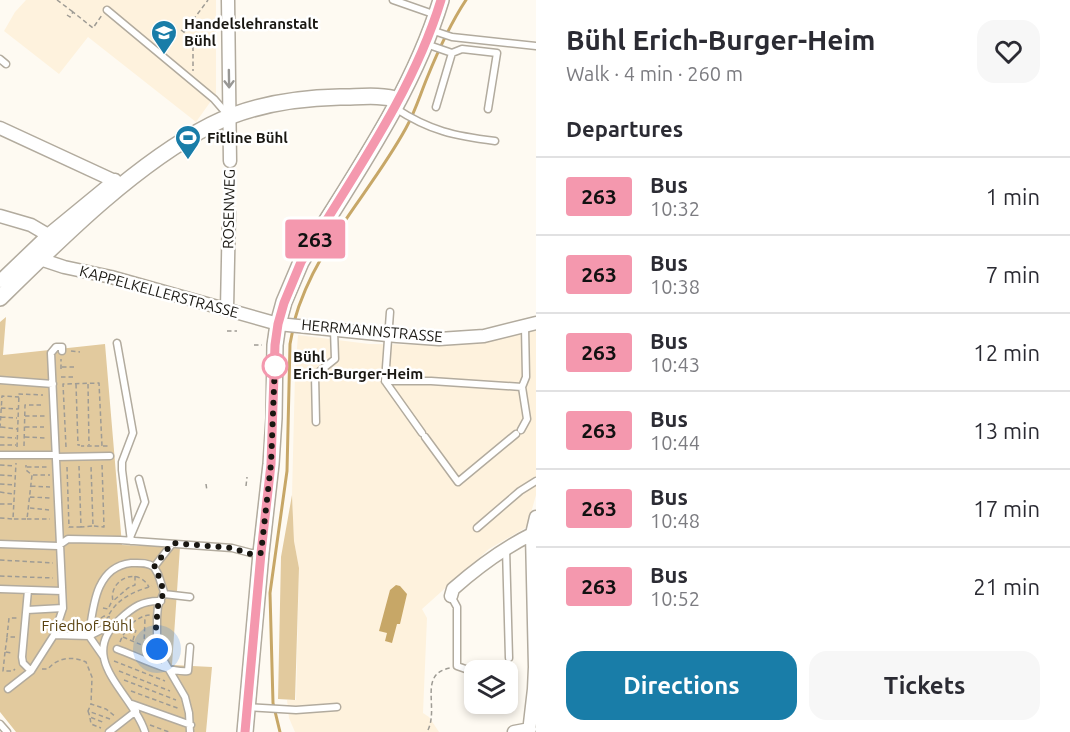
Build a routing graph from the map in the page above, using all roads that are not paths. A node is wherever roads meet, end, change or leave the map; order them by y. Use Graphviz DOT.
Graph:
graph roads {
  1 [pos="228,0"];
  2 [pos="393,0"];
  3 [pos="410,3"];
  4 [pos="438,7"];
  5 [pos="107,10"];
  6 [pos="432,38"];
  7 [pos="536,46"];
  8 [pos="449,52"];
  9 [pos="0,59"];
  10 [pos="6,64"];
  11 [pos="399,107"];
  12 [pos="436,107"];
  13 [pos="488,109"];
  14 [pos="230,117"];
  15 [pos="0,128"];
  16 [pos="495,141"];
  17 [pos="230,161"];
  18 [pos="119,183"];
  19 [pos="229,212"];
  20 [pos="0,216"];
  21 [pos="48,235"];
  22 [pos="40,259"];
  23 [pos="0,281"];
  24 [pos="0,298"];
  25 [pos="227,309"];
  26 [pos="390,312"];
  27 [pos="282,324"];
  28 [pos="531,325"];
  29 [pos="334,329"];
  30 [pos="388,335"];
  31 [pos="117,343"];
  32 [pos="62,351"];
  33 [pos="0,380"];
  34 [pos="385,381"];
  35 [pos="53,384"];
  36 [pos="522,387"];
  37 [pos="316,422"];
  38 [pos="0,455"];
  39 [pos="56,456"];
  40 [pos="110,456"];
  41 [pos="139,479"];
  42 [pos="536,482"];
  43 [pos="536,517"];
  44 [pos="477,528"];
  45 [pos="531,534"];
  46 [pos="131,538"];
  47 [pos="172,543"];
  48 [pos="0,544"];
  49 [pos="60,545"];
  50 [pos="506,547"];
  51 [pos="261,553"];
  52 [pos="154,567"];
  53 [pos="0,589"];
  54 [pos="28,590"];
  55 [pos="62,591"];
  56 [pos="452,596"];
  57 [pos="190,597"];
  58 [pos="162,598"];
  59 [pos="63,608"];
  60 [pos="534,608"];
  61 [pos="27,610"];
  62 [pos="106,630"];
  63 [pos="54,635"];
  64 [pos="89,636"];
  65 [pos="190,647"];
  66 [pos="117,649"];
  67 [pos="103,657"];
  68 [pos="509,658"];
  69 [pos="167,668"];
  70 [pos="464,668"];
  71 [pos="31,671"];
  72 [pos="8,689"];
  73 [pos="130,703"];
  74 [pos="251,707"];
  75 [pos="337,707"];
  76 [pos="136,711"];
  77 [pos="0,724"];
  78 [pos="113,728"];
  79 [pos="190,729"];
  80 [pos="529,730"];
  81 [pos="7,732"];
  82 [pos="145,732"];
  83 [pos="245,732"];
  84 [pos="514,732"];
  1 -- 14 [label="street, ROSENWEG, one-way"];
  2 -- 3 [label="lane"];
  3 -- 4 [label="lane"];
  4 -- 6 [label="street"];
  5 -- 14 [label="lane"];
  6 -- 7 [label="lane"];
  6 -- 8 [label="lane"];
  6 -- 11 [label="street"];
  8 -- 12 [label="lane"];
  8 -- 13 [label="lane"];
  9 -- 10 [label="lane"];
  11 -- 14 [label="street"];
  11 -- 16 [label="lane"];
  11 -- 27 [label="street"];
  14 -- 17 [label="street, ROSENWEG"];
  14 -- 18 [label="street"];
  15 -- 18 [label="street"];
  18 -- 21 [label="street"];
  18 -- 22 [label="street"];
  19 -- 25 [label="street, ROSENWEG"];
  20 -- 21 [label="street"];
  21 -- 23 [label="street"];
  22 -- 24 [label="street"];
  22 -- 25 [label="street, KAPPELKELLERSTRASSE"];
  25 -- 27 [label="street, KAPPELKELLERSTRASSE"];
  26 -- 30 [label="lane"];
  27 -- 29 [label="street, HERRMANNSTRASSE"];
  27 -- 51 [label="street"];
  28 -- 30 [label="street, HERRMANNSTRASSE"];
  28 -- 36 [label="lane"];
  29 -- 30 [label="street, HERRMANNSTRASSE"];
  29 -- 37 [label="lane"];
  30 -- 34 [label="lane"];
  31 -- 46 [label="lane"];
  32 -- 35 [label="lane"];
  33 -- 35 [label="lane"];
  34 -- 36 [label="lane"];
  34 -- 36 [label="lane"];
  35 -- 39 [label="lane"];
  38 -- 39 [label="lane"];
  39 -- 40 [label="lane"];
  39 -- 49 [label="lane"];
  41 -- 46 [label="lane"];
  42 -- 44 [label="lane"];
  43 -- 45 [label="street"];
  45 -- 50 [label="street"];
  45 -- 60 [label="street"];
  46 -- 47 [label="lane"];
  46 -- 49 [label="lane"];
  47 -- 51 [label="lane"];
  47 -- 52 [label="lane"];
  48 -- 49 [label="lane"];
  49 -- 55 [label="lane"];
  50 -- 56 [label="street"];
  50 -- 68 [label="lane"];
  51 -- 74 [label="street"];
  52 -- 58 [label="lane"];
  52 -- 64 [label="lane"];
  53 -- 54 [label="lane"];
  54 -- 55 [label="lane"];
  54 -- 61 [label="lane"];
  55 -- 59 [label="lane"];
  56 -- 70 [label="lane"];
  57 -- 58 [label="lane"];
  58 -- 62 [label="lane"];
  58 -- 69 [label="lane"];
  59 -- 61 [label="lane"];
  59 -- 63 [label="lane"];
  60 -- 80 [label="street"];
  61 -- 71 [label="lane"];
  62 -- 64 [label="lane"];
  62 -- 67 [label="lane"];
  63 -- 64 [label="lane"];
  63 -- 71 [label="lane"];
  64 -- 67 [label="lane"];
  65 -- 69 [label="lane"];
  66 -- 69 [label="lane"];
  67 -- 73 [label="lane"];
  69 -- 79 [label="lane"];
  71 -- 72 [label="lane"];
  73 -- 76 [label="lane"];
  73 -- 79 [label="lane"];
  74 -- 75 [label="lane"];
  74 -- 83 [label="street"];
  76 -- 78 [label="lane"];
  76 -- 82 [label="lane"];
  77 -- 81 [label="lane"];
  80 -- 84 [label="street"];
}
